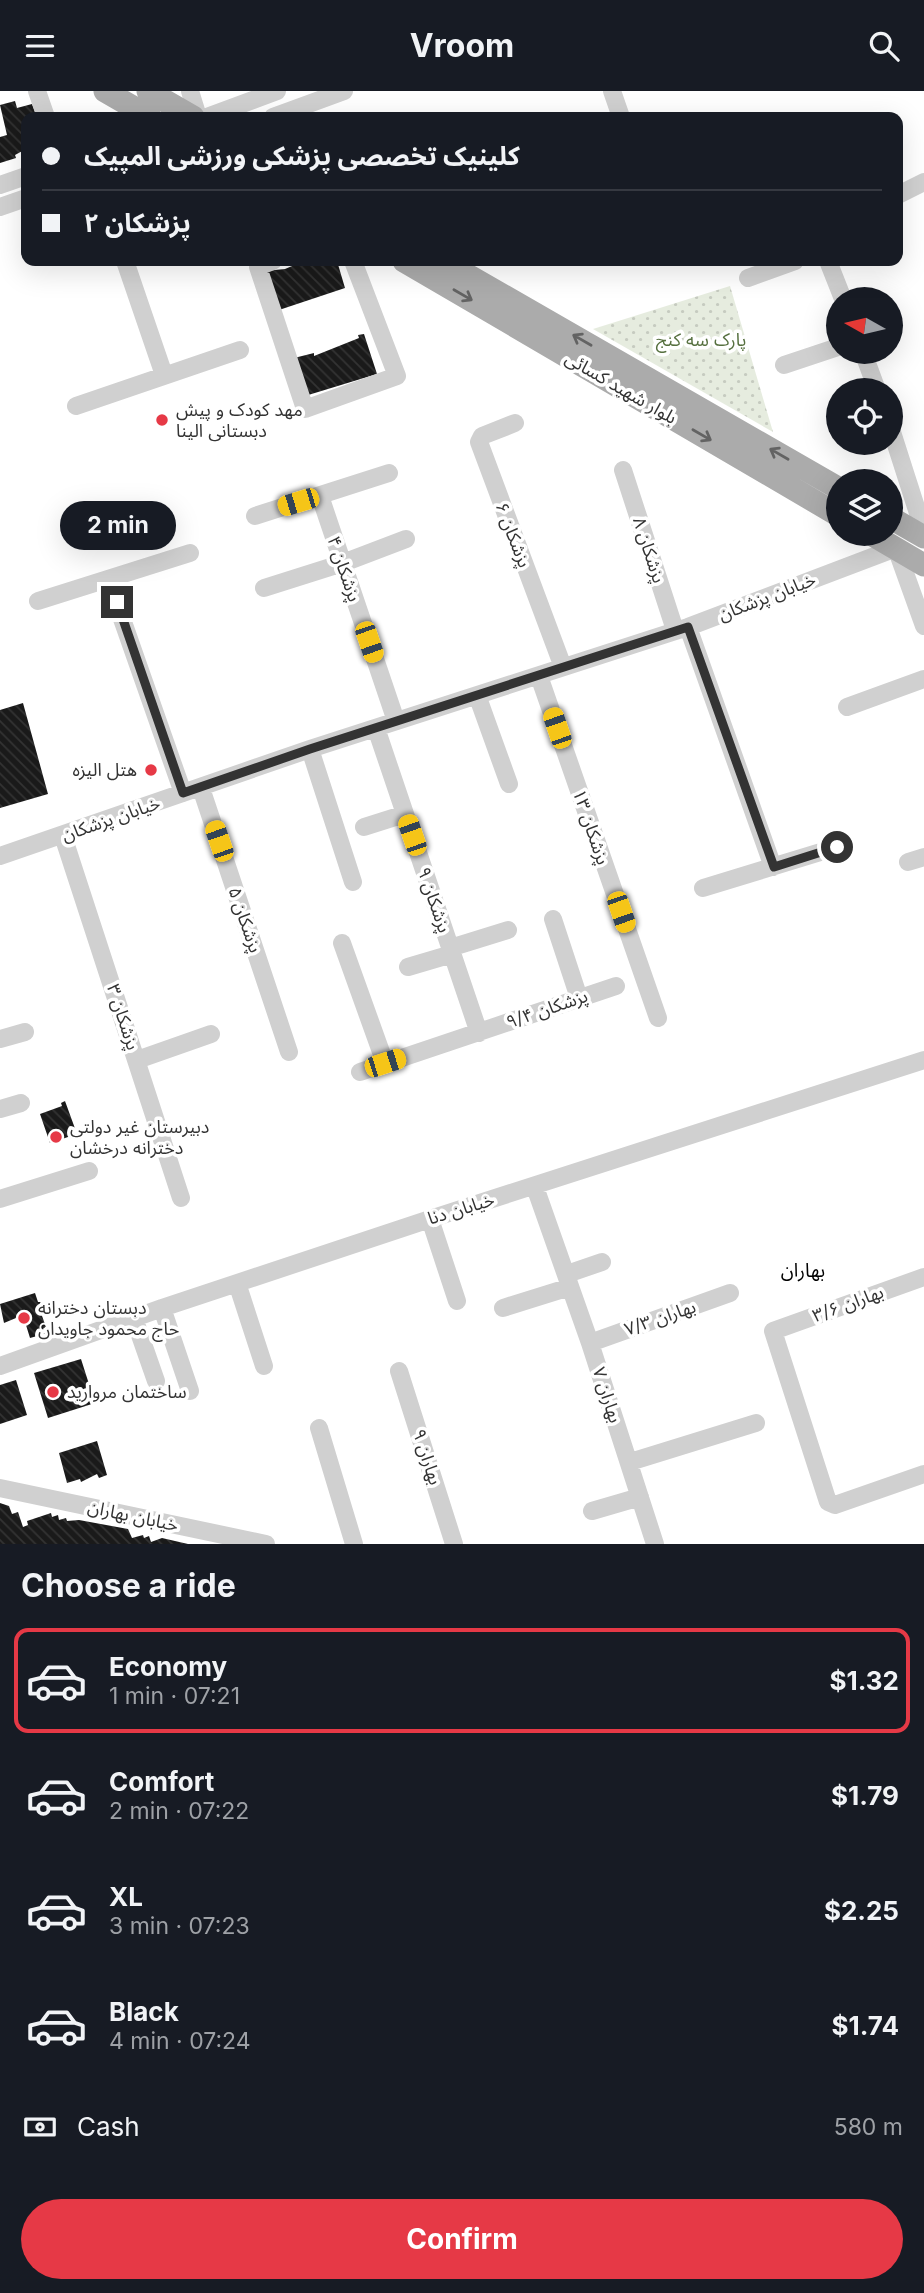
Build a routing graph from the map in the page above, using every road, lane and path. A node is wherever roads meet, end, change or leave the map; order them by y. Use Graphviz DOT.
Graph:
graph roads {
  1 [pos="37,91"];
  2 [pos="105,91"];
  3 [pos="190,91"];
  4 [pos="277,91"];
  5 [pos="344,91"];
  6 [pos="612,91"];
  7 [pos="144,109"];
  8 [pos="44,112"];
  9 [pos="164,112"];
  10 [pos="195,112"];
  11 [pos="220,112"];
  12 [pos="287,112"];
  13 [pos="619,112"];
  14 [pos="21,178"];
  15 [pos="924,182"];
  16 [pos="0,185"];
  17 [pos="903,192"];
  18 [pos="21,200"];
  19 [pos="0,207"];
  20 [pos="127,266"];
  21 [pos="260,266"];
  22 [pos="355,266"];
  23 [pos="414,266"];
  24 [pos="450,266"];
  25 [pos="781,266"];
  26 [pos="830,266"];
  27 [pos="748,278"];
  28 [pos="838,287"];
  29 [pos="547,332"];
  30 [pos="240,350"];
  31 [pos="826,351"];
  32 [pos="784,365"];
  33 [pos="164,375"];
  34 [pos="76,406"];
  35 [pos="515,423"];
  36 [pos="899,455"];
  37 [pos="622,470"];
  38 [pos="389,474"];
  39 [pos="826,482"];
  40 [pos="320,496"];
  41 [pos="826,507"];
  42 [pos="255,516"];
  43 [pos="903,524"];
  44 [pos="924,534"];
  45 [pos="406,539"];
  46 [pos="892,546"];
  47 [pos="896,548"];
  48 [pos="190,553"];
  49 [pos="342,563"];
  50 [pos="924,565"];
  51 [pos="108,579"];
  52 [pos="264,588"];
  53 [pos="38,601"];
  54 [pos="924,626"];
  55 [pos="682,628"];
  56 [pos="563,667"];
  57 [pos="539,675"];
  58 [pos="924,679"];
  59 [pos="477,695"];
  60 [pos="847,707"];
  61 [pos="396,721"];
  62 [pos="376,728"];
  63 [pos="310,749"];
  64 [pos="509,784"];
  65 [pos="201,788"];
  66 [pos="183,793"];
  67 [pos="405,814"];
  68 [pos="364,827"];
  69 [pos="63,836"];
  70 [pos="837,847"];
  71 [pos="0,856"];
  72 [pos="774,867"];
  73 [pos="353,882"];
  74 [pos="703,888"];
  75 [pos="553,919"];
  76 [pos="508,930"];
  77 [pos="342,943"];
  78 [pos="451,951"];
  79 [pos="408,967"];
  80 [pos="616,986"];
  81 [pos="579,997"];
  82 [pos="658,1018"];
  83 [pos="24,1032"];
  84 [pos="479,1033"];
  85 [pos="211,1034"];
  86 [pos="0,1039"];
  87 [pos="289,1052"];
  88 [pos="924,1060"];
  89 [pos="137,1061"];
  90 [pos="385,1063"];
  91 [pos="360,1072"];
  92 [pos="21,1103"];
  93 [pos="0,1109"];
  94 [pos="89,1171"];
  95 [pos="536,1187"];
  96 [pos="181,1198"];
  97 [pos="0,1199"];
  98 [pos="430,1219"];
  99 [pos="602,1262"];
  100 [pos="924,1277"];
  101 [pos="568,1280"];
  102 [pos="237,1283"];
  103 [pos="730,1293"];
  104 [pos="457,1301"];
  105 [pos="162,1308"];
  106 [pos="503,1308"];
  107 [pos="134,1318"];
  108 [pos="590,1343"];
  109 [pos="0,1366"];
  110 [pos="264,1366"];
  111 [pos="399,1371"];
  112 [pos="156,1381"];
  113 [pos="190,1391"];
  114 [pos="756,1423"];
  115 [pos="319,1428"];
  116 [pos="630,1462"];
  117 [pos="924,1474"];
  118 [pos="0,1488"];
  119 [pos="640,1497"];
  120 [pos="592,1511"];
  121 [pos="261,1543"];
  122 [pos="354,1544"];
  123 [pos="454,1544"];
  124 [pos="655,1544"];
  1 -- 8 [label="street"];
  2 -- 7 [label="main road"];
  3 -- 10 [label="street"];
  4 -- 11 [label="street"];
  5 -- 12 [label="street"];
  6 -- 13 [label="street"];
  7 -- 9 [label="main road"];
  14 -- 16 [label="street"];
  15 -- 17 [label="street"];
  18 -- 19 [label="street"];
  20 -- 33 [label="street"];
  21 -- 22 [label="street"];
  23 -- 29 [label="main road, بلوار شهید کسائی, one-way"];
  24 -- 29 [label="main road, بلوار شهید کسائی"];
  25 -- 27 [label="street"];
  26 -- 28 [label="street"];
  39 -- 29 [label="main road, بلوار شهید کسائی, one-way"];
  29 -- 41 [label="main road, بلوار شهید کسائی, one-way"];
  30 -- 33 [label="street"];
  31 -- 32 [label="street"];
  33 -- 34 [label="street"];
  35 -- 56 [label="street, ۶ پزشکان"];
  36 -- 44 [label="street"];
  37 -- 55 [label="street, ۸ پزشکان"];
  38 -- 40 [label="street"];
  40 -- 42 [label="street"];
  40 -- 49 [label="street, ۴ پزشکان"];
  43 -- 44 [label="main road"];
  45 -- 49 [label="street"];
  46 -- 47 [label="main road"];
  47 -- 50 [label="main road"];
  47 -- 54 [label="street"];
  47 -- 55 [label="street, خیابان پزشکان"];
  48 -- 51 [label="street"];
  49 -- 52 [label="street"];
  49 -- 61 [label="street, ۴ پزشکان"];
  51 -- 53 [label="street"];
  51 -- 66 [label="street"];
  55 -- 56 [label="street, خیابان پزشکان"];
  55 -- 72 [label="street, ۸ پزشکان"];
  56 -- 57 [label="street, خیابان پزشکان"];
  57 -- 59 [label="street, خیابان پزشکان"];
  57 -- 82 [label="street, ۱۳ پزشکان"];
  58 -- 60 [label="street"];
  59 -- 61 [label="street, خیابان پزشکان"];
  59 -- 64 [label="street"];
  61 -- 62 [label="street, خیابان پزشکان"];
  62 -- 63 [label="street, خیابان پزشکان"];
  62 -- 67 [label="street, ۹ پزشکان"];
  63 -- 65 [label="street, خیابان پزشکان"];
  63 -- 73 [label="street"];
  65 -- 66 [label="street, خیابان پزشکان"];
  65 -- 87 [label="street, ۵ پزشکان"];
  66 -- 69 [label="street, خیابان پزشکان"];
  67 -- 68 [label="street"];
  67 -- 78 [label="street, ۹ پزشکان"];
  69 -- 71 [label="street, خیابان پزشکان"];
  69 -- 89 [label="street, ۳ پزشکان"];
  70 -- 72 [label="street"];
  72 -- 74 [label="street"];
  75 -- 81 [label="street"];
  76 -- 78 [label="street"];
  77 -- 90 [label="street"];
  78 -- 79 [label="street"];
  78 -- 84 [label="street, ۹ پزشکان"];
  80 -- 81 [label="street, ۹/۴ پزشکان"];
  81 -- 84 [label="street, ۹/۴ پزشکان"];
  83 -- 86 [label="street"];
  84 -- 90 [label="street, ۹/۴ پزشکان"];
  85 -- 89 [label="street"];
  88 -- 95 [label="street, خیابان دنا"];
  89 -- 96 [label="street, ۳ پزشکان"];
  90 -- 91 [label="street, ۹/۴ پزشکان"];
  92 -- 93 [label="street"];
  94 -- 97 [label="street"];
  95 -- 98 [label="street, خیابان دنا"];
  95 -- 101 [label="street, ۷ بهاران"];
  98 -- 102 [label="street, خیابان دنا"];
  98 -- 104 [label="street"];
  99 -- 101 [label="street"];
  100 -- 117 [label="street, ۳/۶ بهاران"];
  101 -- 106 [label="street"];
  101 -- 108 [label="street, ۷ بهاران"];
  102 -- 105 [label="street, خیابان دنا"];
  102 -- 110 [label="street"];
  103 -- 108 [label="street, ۷/۳ بهاران"];
  105 -- 107 [label="street, خیابان دنا"];
  105 -- 113 [label="street"];
  107 -- 109 [label="street, خیابان دنا"];
  107 -- 112 [label="street"];
  108 -- 116 [label="street, ۷ بهاران"];
  111 -- 123 [label="street, ۹ بهاران"];
  114 -- 116 [label="street"];
  115 -- 122 [label="street"];
  116 -- 119 [label="street, ۷ بهاران"];
  118 -- 121 [label="street, خیابان بهاران"];
  119 -- 120 [label="street"];
  119 -- 124 [label="street, ۷ بهاران"];
}
